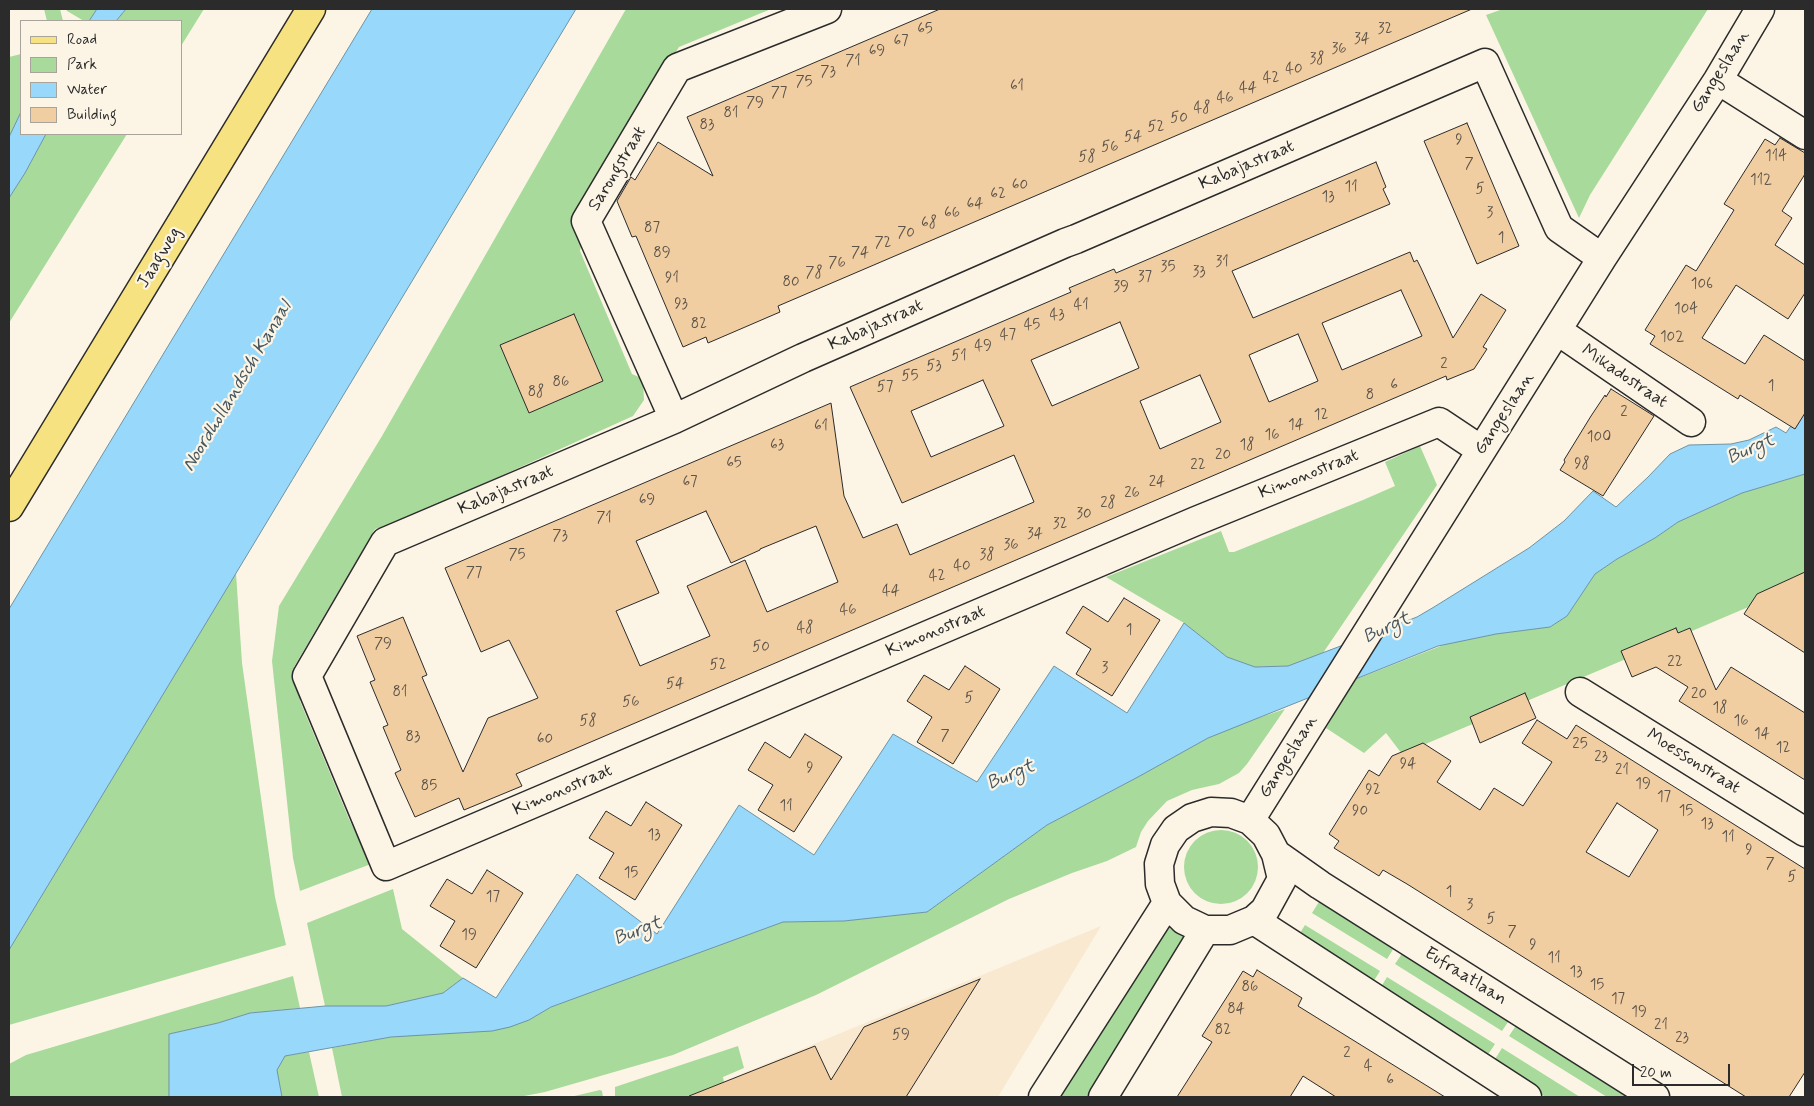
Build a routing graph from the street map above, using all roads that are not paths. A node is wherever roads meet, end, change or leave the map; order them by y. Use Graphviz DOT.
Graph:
graph roads {
  1 [pos="311,9"];
  2 [pos="827,9"];
  3 [pos="1760,9"];
  4 [pos="1718,80"];
  5 [pos="1805,135"];
  6 [pos="1602,258"];
  7 [pos="1558,331"];
  8 [pos="674,419"];
  9 [pos="1691,422"];
  10 [pos="1481,450"];
  11 [pos="9,507"];
  12 [pos="1580,692"];
  13 [pos="1250,820"];
  14 [pos="1805,832"];
  15 [pos="1276,854"];
  16 [pos="386,866"];
  17 [pos="1168,903"];
  18 [pos="1254,920"];
  19 [pos="1205,930"];
  20 [pos="1043,1097"];
  21 [pos="1103,1097"];
  22 [pos="1527,1097"];
  23 [pos="1655,1097"];
  1 -- 11 [label="main road, Jaagweg"];
  2 -- 8 [label="street, Sarongstraat"];
  3 -- 4 [label="street, Gangeslaan"];
  4 -- 5 [label="street"];
  4 -- 6 [label="street, Gangeslaan"];
  6 -- 7 [label="street, Gangeslaan"];
  6 -- 8 [label="street, Kabajastraat"];
  7 -- 9 [label="street, Mikadostraat"];
  7 -- 10 [label="street, Gangeslaan"];
  8 -- 16 [label="street, Kabajastraat"];
  10 -- 13 [label="street, Gangeslaan"];
  10 -- 16 [label="street, Kimonostraat"];
  12 -- 14 [label="street, Moessonstraat"];
  13 -- 15 [label="street"];
  13 -- 17 [label="street"];
  15 -- 18 [label="street"];
  15 -- 23 [label="street, Eufraatlaan"];
  17 -- 19 [label="street"];
  17 -- 20 [label="street"];
  18 -- 19 [label="street"];
  18 -- 22 [label="street"];
  19 -- 21 [label="street"];
}
